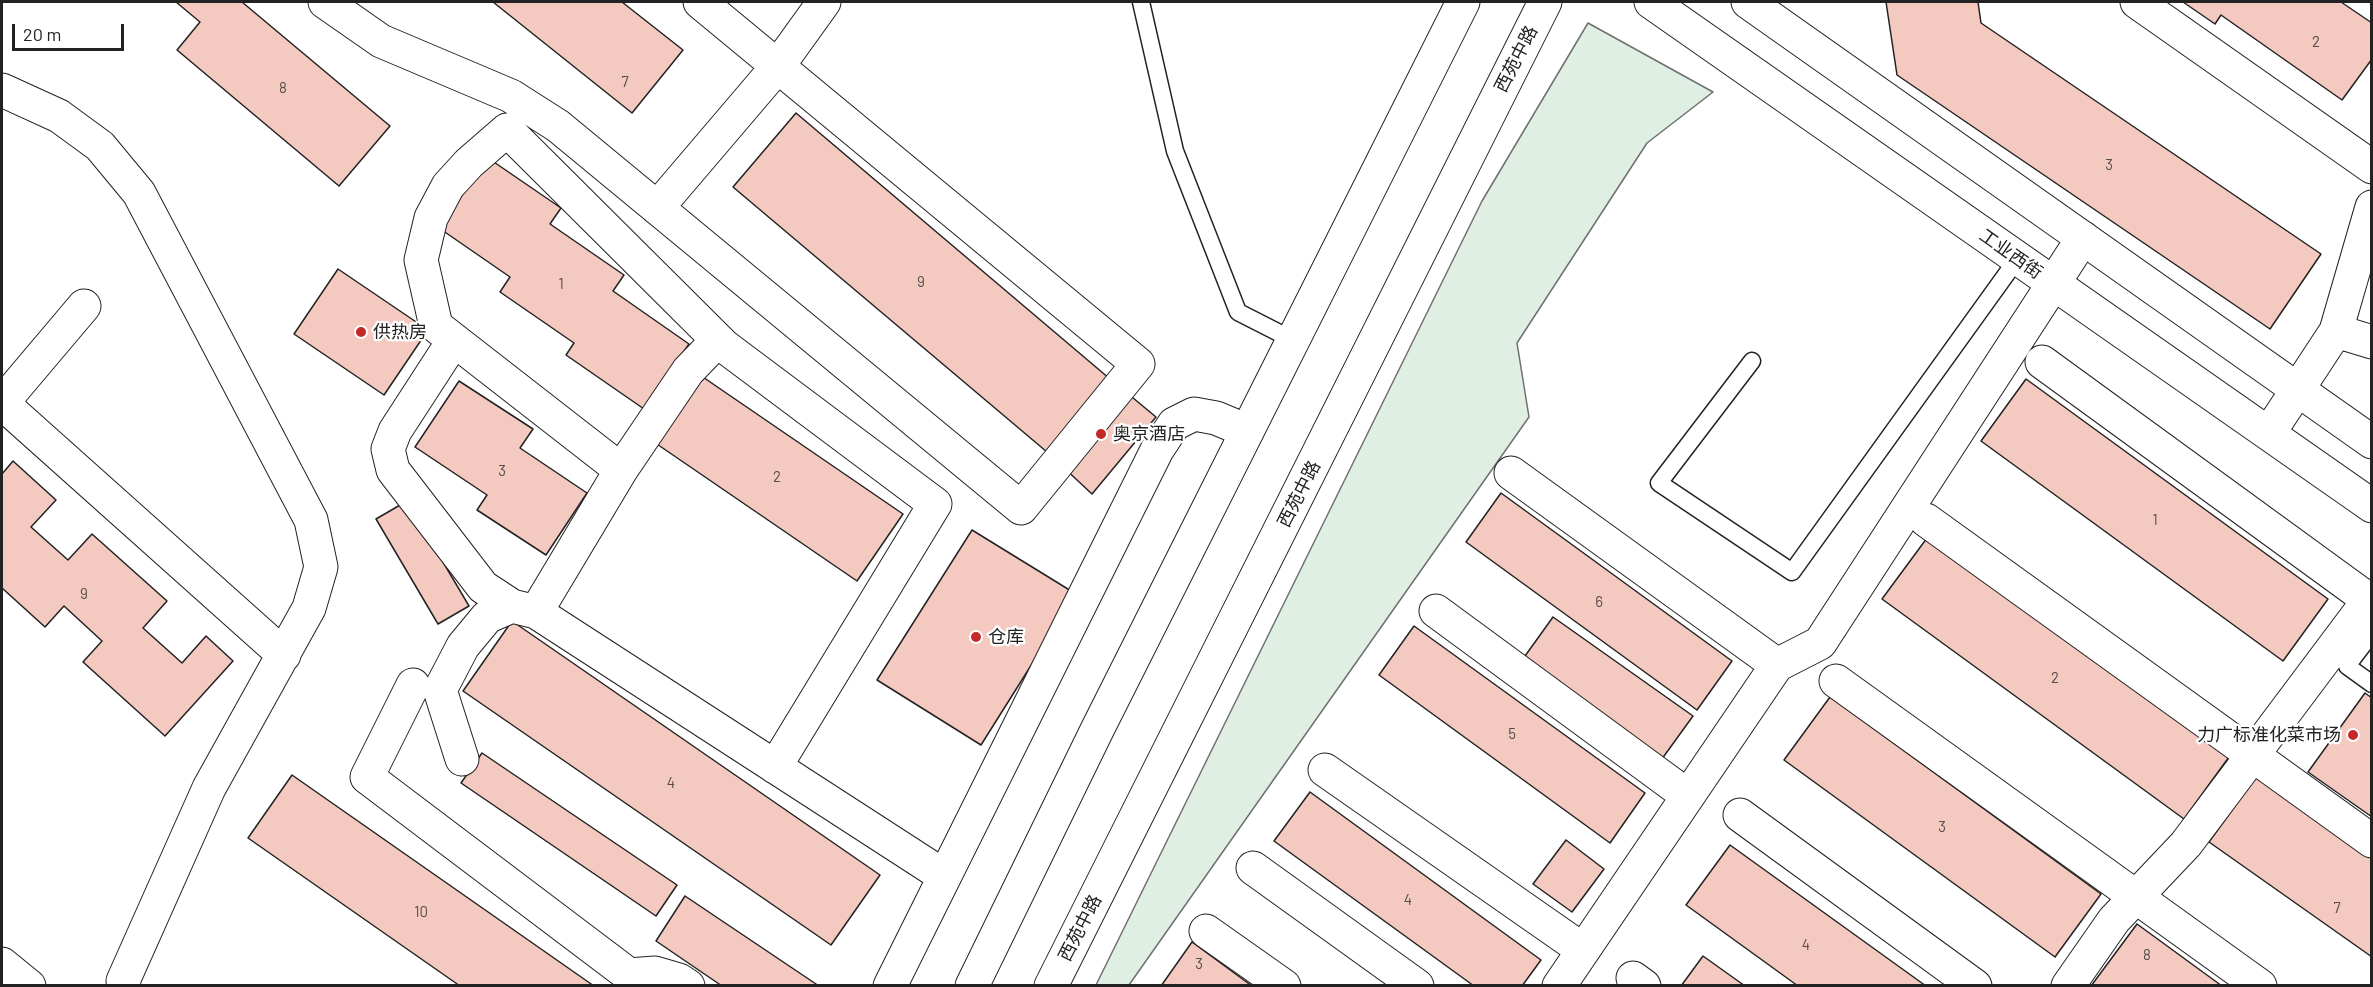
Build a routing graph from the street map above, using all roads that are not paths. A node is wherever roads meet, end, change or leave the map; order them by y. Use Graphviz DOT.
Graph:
graph roads {
  1 [pos="325,2"];
  2 [pos="700,2"];
  3 [pos="824,2"];
  4 [pos="1141,2"];
  5 [pos="1463,2"];
  6 [pos="1545,2"];
  7 [pos="1651,2"];
  8 [pos="1748,2"];
  9 [pos="2137,2"];
  10 [pos="778,66"];
  11 [pos="2,90"];
  12 [pos="2372,166"];
  13 [pos="2372,207"];
  14 [pos="657,208"];
  15 [pos="2083,238"];
  16 [pos="2018,258"];
  17 [pos="2053,282"];
  18 [pos="84,306"];
  19 [pos="2336,331"];
  20 [pos="454,340"];
  21 [pos="718,340"];
  22 [pos="1293,340"];
  23 [pos="2372,342"];
  24 [pos="1752,361"];
  25 [pos="2042,362"];
  26 [pos="2298,389"];
  27 [pos="2,403"];
  28 [pos="1247,431"];
  29 [pos="2268,433"];
  30 [pos="2372,442"];
  31 [pos="621,470"];
  32 [pos="1511,473"];
  33 [pos="2372,506"];
  34 [pos="1926,520"];
  35 [pos="2370,598"];
  36 [pos="524,609"];
  37 [pos="1436,611"];
  38 [pos="2372,633"];
  39 [pos="284,655"];
  40 [pos="1777,665"];
  41 [pos="1836,681"];
  42 [pos="2372,684"];
  43 [pos="413,685"];
  44 [pos="2252,756"];
  45 [pos="462,759"];
  46 [pos="775,767"];
  47 [pos="1325,770"];
  48 [pos="1688,796"];
  49 [pos="1740,815"];
  50 [pos="2372,841"];
  51 [pos="1253,868"];
  52 [pos="944,876"];
  53 [pos="2137,896"];
  54 [pos="1206,931"];
  55 [pos="1583,950"];
  56 [pos="2,964"];
  57 [pos="29,986"];
  58 [pos="124,986"];
  59 [pos="688,986"];
  60 [pos="890,986"];
  61 [pos="972,986"];
  62 [pos="1052,986"];
  63 [pos="1284,986"];
  64 [pos="1417,986"];
  65 [pos="1559,986"];
  66 [pos="1975,986"];
  67 [pos="2068,986"];
  68 [pos="2260,986"];
  1 -- 14 [label="street"];
  2 -- 10 [label="street"];
  3 -- 10 [label="street"];
  4 -- 22 [label="lane"];
  5 -- 22 [label="street"];
  6 -- 62 [label="street, 西苑中路"];
  7 -- 16 [label="street, 工业西街"];
  8 -- 15 [label="street"];
  9 -- 12 [label="street"];
  10 -- 14 [label="street"];
  10 -- 14 [label="street"];
  11 -- 39 [label="street"];
  13 -- 19 [label="street"];
  15 -- 17 [label="street"];
  15 -- 26 [label="street"];
  16 -- 17 [label="street, 工业西街"];
  16 -- 24 [label="lane"];
  17 -- 29 [label="street, 工业西街"];
  17 -- 40 [label="street"];
  18 -- 27 [label="street"];
  19 -- 23 [label="street"];
  19 -- 26 [label="street"];
  20 -- 21 [label="street"];
  20 -- 31 [label="street"];
  20 -- 36 [label="street"];
  21 -- 31 [label="street"];
  21 -- 46 [label="street"];
  22 -- 28 [label="street"];
  25 -- 35 [label="street"];
  26 -- 29 [label="street"];
  26 -- 30 [label="street"];
  27 -- 39 [label="street"];
  28 -- 52 [label="street"];
  28 -- 61 [label="street"];
  29 -- 33 [label="street, 工业西街"];
  31 -- 36 [label="street"];
  32 -- 40 [label="street"];
  34 -- 44 [label="street"];
  35 -- 44 [label="street"];
  36 -- 45 [label="street"];
  36 -- 46 [label="street"];
  37 -- 48 [label="street"];
  38 -- 42 [label="lane"];
  39 -- 58 [label="street"];
  40 -- 48 [label="street"];
  41 -- 53 [label="street"];
  43 -- 59 [label="street"];
  44 -- 50 [label="street"];
  44 -- 53 [label="street"];
  46 -- 52 [label="street"];
  47 -- 55 [label="street"];
  48 -- 55 [label="street"];
  49 -- 66 [label="street"];
  51 -- 64 [label="street"];
  52 -- 60 [label="street"];
  53 -- 67 [label="street"];
  53 -- 68 [label="street"];
  54 -- 63 [label="street"];
  55 -- 65 [label="street"];
  56 -- 57 [label="street"];
}
